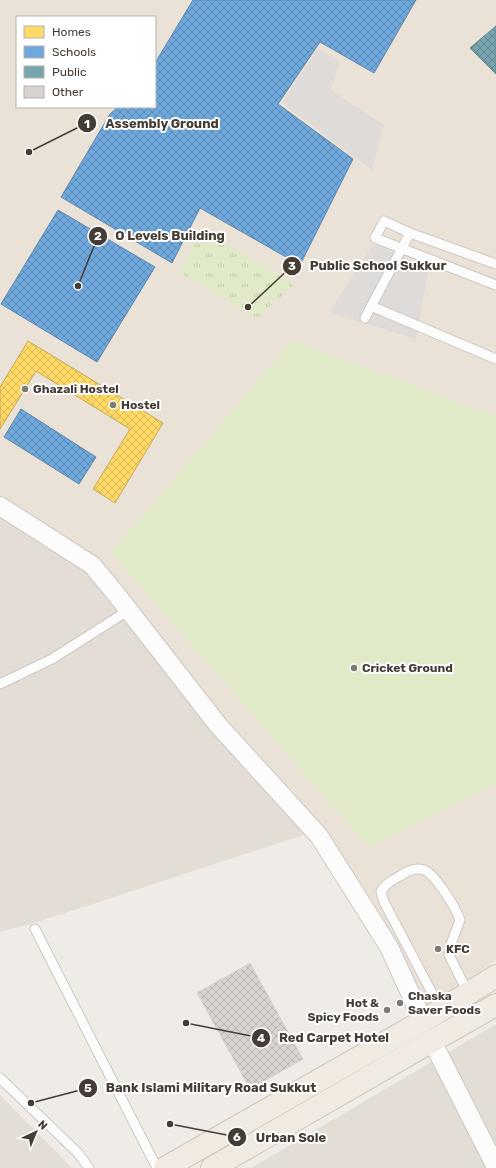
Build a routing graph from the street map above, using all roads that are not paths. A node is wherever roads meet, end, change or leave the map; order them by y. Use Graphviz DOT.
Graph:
graph roads {
  1 [pos="410,233"];
  2 [pos="402,250"];
  3 [pos="496,264"];
  4 [pos="496,285"];
  5 [pos="371,306"];
  6 [pos="365,318"];
  7 [pos="496,359"];
  8 [pos="0,506"];
  9 [pos="129,610"];
  10 [pos="0,684"];
  11 [pos="34,929"];
  12 [pos="496,976"];
  13 [pos="468,993"];
  14 [pos="496,1005"];
  15 [pos="441,1010"];
  16 [pos="422,1021"];
  17 [pos="432,1040"];
  18 [pos="0,1078"];
  19 [pos="496,1167"];
  20 [pos="90,1168"];
  21 [pos="157,1168"];
  22 [pos="165,1168"];
  23 [pos="212,1168"];
  1 -- 2 [label="lane"];
  1 -- 2 [label="lane"];
  1 -- 3 [label="lane"];
  2 -- 4 [label="lane"];
  2 -- 5 [label="lane"];
  5 -- 6 [label="lane"];
  5 -- 7 [label="lane"];
  8 -- 9 [label="street"];
  9 -- 10 [label="lane"];
  9 -- 16 [label="street"];
  11 -- 21 [label="lane"];
  12 -- 13 [label="main road"];
  13 -- 15 [label="main road"];
  13 -- 15 [label="lane"];
  14 -- 17 [label="main road"];
  15 -- 16 [label="main road"];
  16 -- 22 [label="main road"];
  17 -- 19 [label="street"];
  17 -- 23 [label="main road"];
  18 -- 20 [label="lane"];
}
